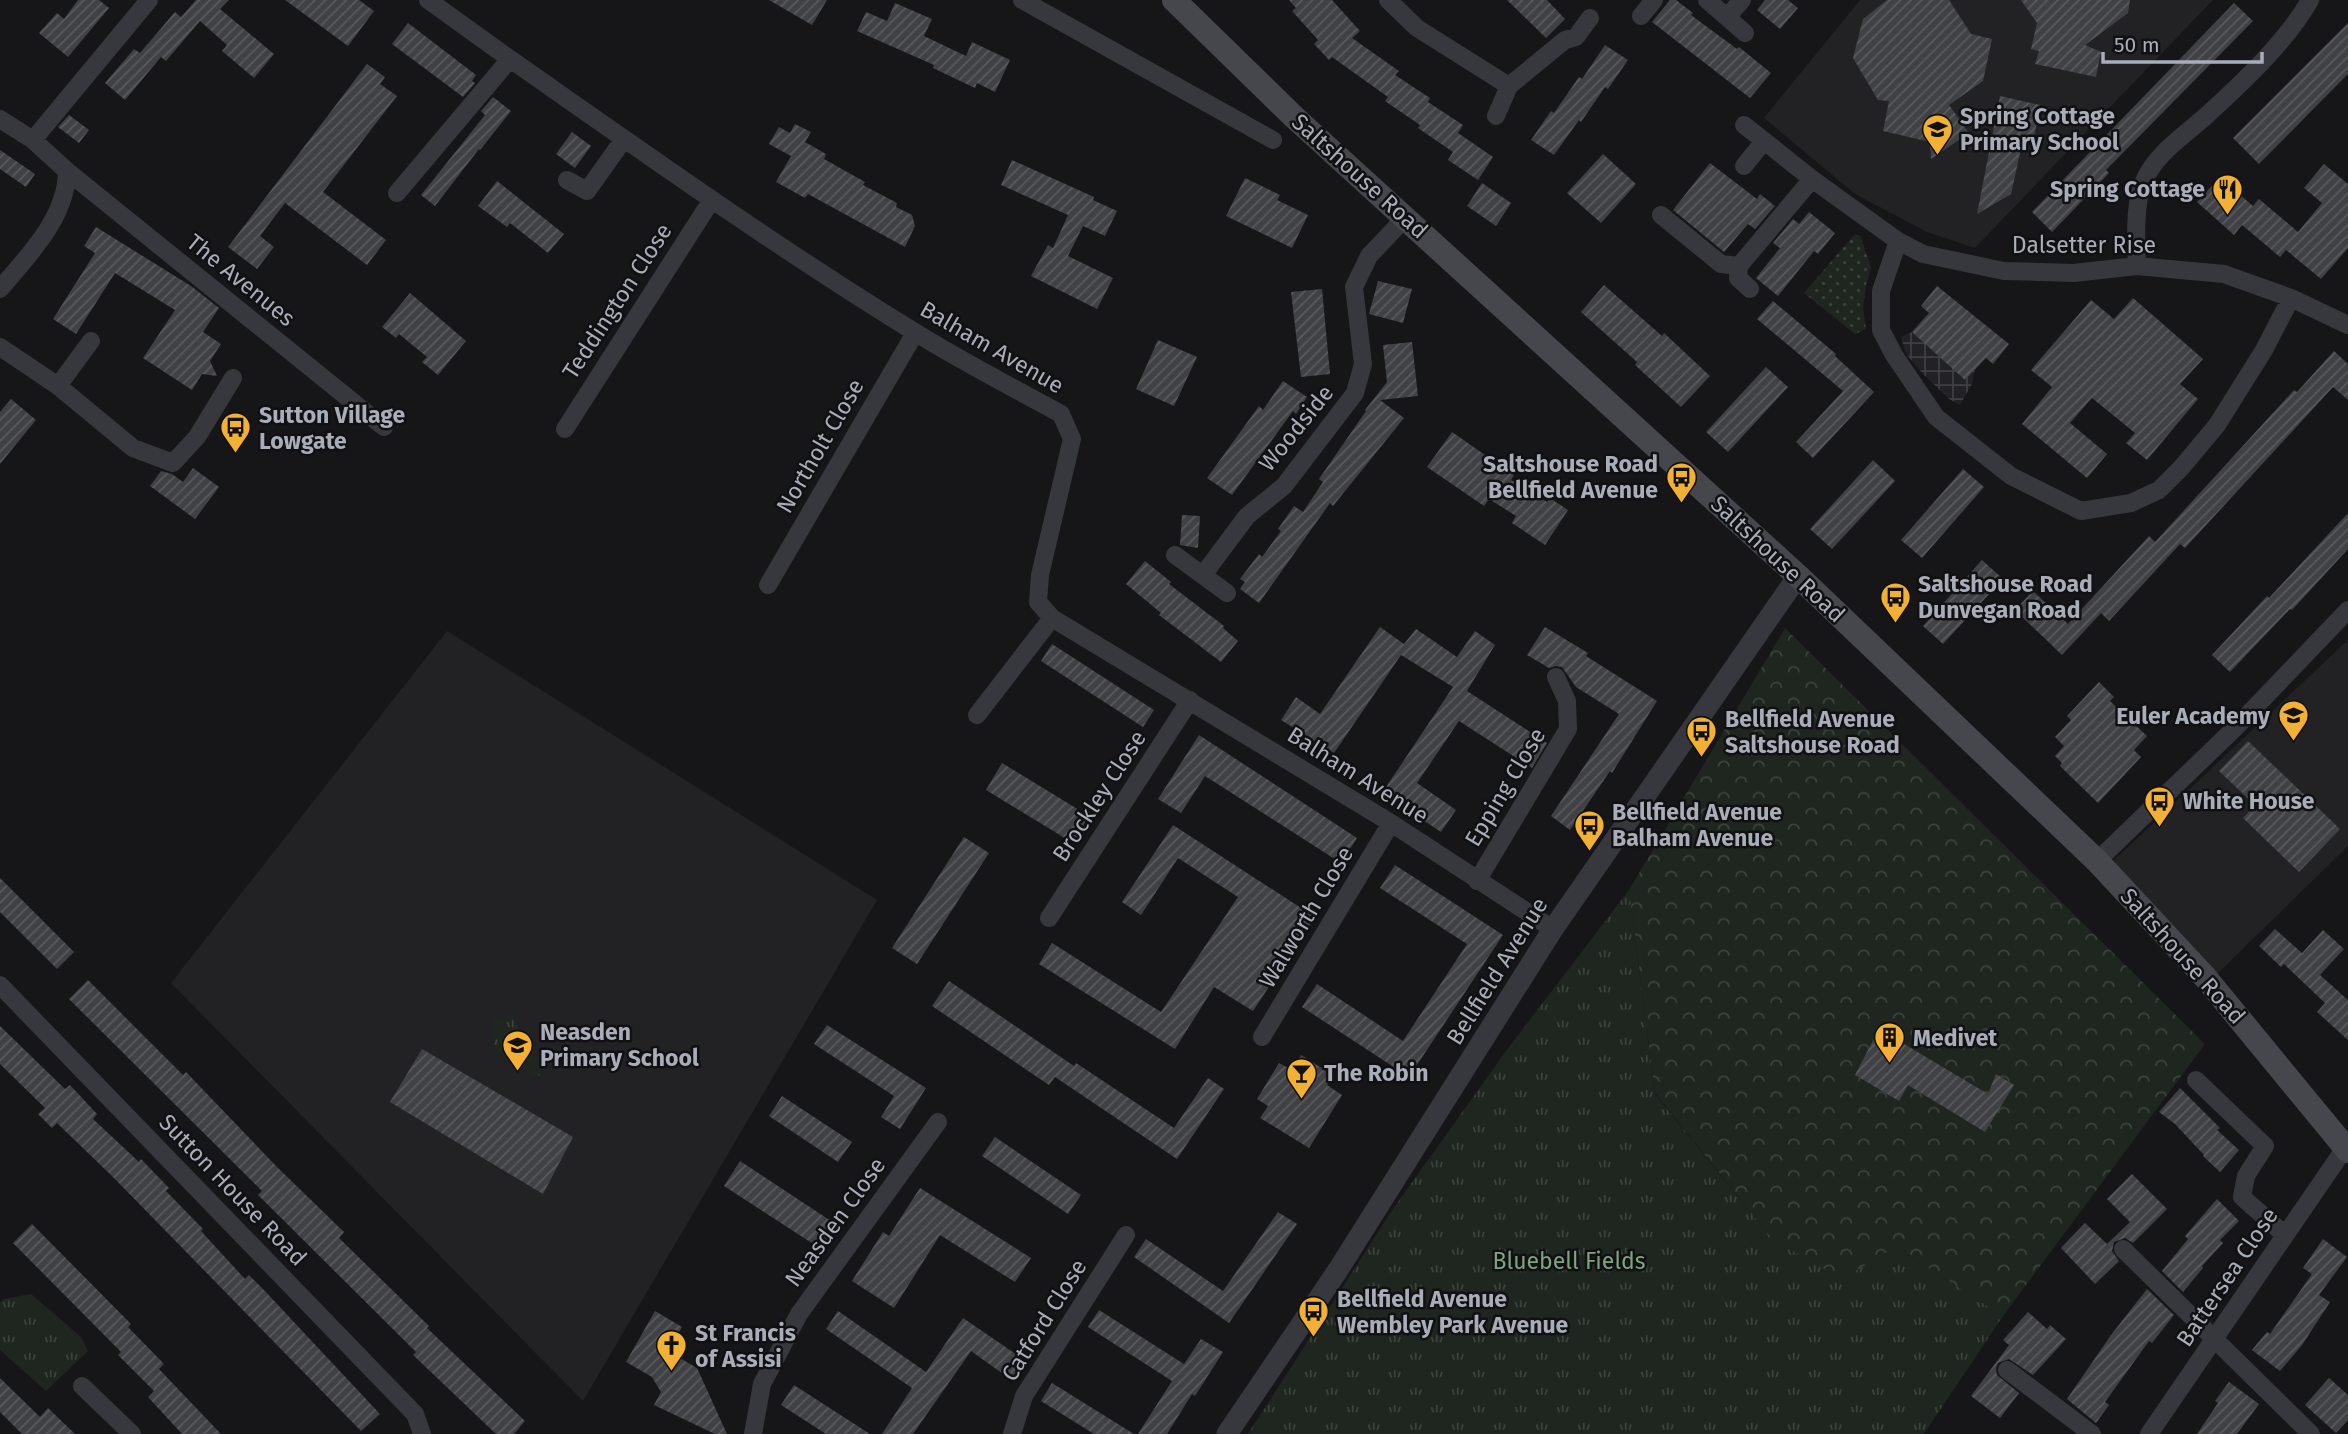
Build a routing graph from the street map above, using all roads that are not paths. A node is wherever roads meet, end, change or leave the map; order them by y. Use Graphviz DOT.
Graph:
graph roads {
  1 [pos="149,0"];
  2 [pos="1022,0"];
  3 [pos="1174,0"];
  4 [pos="1388,0"];
  5 [pos="1654,0"];
  6 [pos="1707,0"];
  7 [pos="1742,0"];
  8 [pos="2310,0"];
  9 [pos="439,3"];
  10 [pos="1641,16"];
  11 [pos="1727,17"];
  12 [pos="1590,18"];
  13 [pos="1745,33"];
  14 [pos="510,58"];
  15 [pos="1509,86"];
  16 [pos="1496,116"];
  17 [pos="0,120"];
  18 [pos="1744,125"];
  19 [pos="624,139"];
  20 [pos="1273,139"];
  21 [pos="33,140"];
  22 [pos="1764,141"];
  23 [pos="1744,166"];
  24 [pos="67,171"];
  25 [pos="1812,179"];
  26 [pos="567,180"];
  27 [pos="397,193"];
  28 [pos="711,201"];
  29 [pos="1661,215"];
  30 [pos="1405,218"];
  31 [pos="1898,242"];
  32 [pos="1739,266"];
  33 [pos="2137,266"];
  34 [pos="0,289"];
  35 [pos="1750,289"];
  36 [pos="2291,298"];
  37 [pos="2348,325"];
  38 [pos="915,332"];
  39 [pos="91,341"];
  40 [pos="0,347"];
  41 [pos="233,378"];
  42 [pos="58,386"];
  43 [pos="384,427"];
  44 [pos="565,429"];
  45 [pos="1175,555"];
  46 [pos="1203,575"];
  47 [pos="1798,576"];
  48 [pos="768,585"];
  49 [pos="1227,593"];
  50 [pos="2348,611"];
  51 [pos="1052,618"];
  52 [pos="1556,677"];
  53 [pos="1190,700"];
  54 [pos="977,715"];
  55 [pos="1391,823"];
  56 [pos="2097,861"];
  57 [pos="1477,881"];
  58 [pos="1049,918"];
  59 [pos="1553,929"];
  60 [pos="0,985"];
  61 [pos="1262,1037"];
  62 [pos="2196,1080"];
  63 [pos="938,1122"];
  64 [pos="2347,1149"];
  65 [pos="1126,1235"];
  66 [pos="2286,1235"];
  67 [pos="2123,1249"];
  68 [pos="2214,1340"];
  69 [pos="2007,1370"];
  70 [pos="82,1386"];
  71 [pos="132,1434"];
  72 [pos="422,1434"];
  73 [pos="753,1434"];
  74 [pos="1012,1434"];
  75 [pos="1227,1434"];
  76 [pos="2092,1434"];
  77 [pos="2149,1434"];
  78 [pos="2311,1434"];
  1 -- 21 [label="street"];
  2 -- 20 [label="street, Saltshouse Road"];
  3 -- 30 [label="main road, Saltshouse Road"];
  4 -- 15 [label="street"];
  5 -- 10 [label="street"];
  6 -- 11 [label="street"];
  7 -- 11 [label="street"];
  8 -- 33 [label="street"];
  9 -- 14 [label="street, Balham Avenue"];
  11 -- 13 [label="street"];
  12 -- 15 [label="street"];
  14 -- 19 [label="street, Balham Avenue"];
  14 -- 27 [label="street"];
  15 -- 16 [label="street"];
  17 -- 21 [label="street, The Avenues"];
  18 -- 22 [label="street, Dalsetter Rise"];
  19 -- 26 [label="street"];
  19 -- 28 [label="street, Balham Avenue"];
  21 -- 24 [label="street, The Avenues"];
  22 -- 23 [label="street"];
  22 -- 25 [label="street, Dalsetter Rise"];
  24 -- 34 [label="street"];
  24 -- 43 [label="street, The Avenues"];
  25 -- 31 [label="street, Dalsetter Rise"];
  25 -- 32 [label="street"];
  28 -- 38 [label="street, Balham Avenue"];
  28 -- 44 [label="street, Teddington Close"];
  29 -- 32 [label="street"];
  30 -- 46 [label="street, Woodside"];
  30 -- 47 [label="main road, Saltshouse Road"];
  31 -- 33 [label="street, Dalsetter Rise"];
  31 -- 36 [label="street"];
  32 -- 35 [label="street"];
  33 -- 36 [label="street, Dalsetter Rise"];
  36 -- 37 [label="street, Dalsetter Rise"];
  38 -- 48 [label="street, Northolt Close"];
  38 -- 51 [label="street, Balham Avenue"];
  39 -- 42 [label="street"];
  40 -- 42 [label="street"];
  41 -- 42 [label="street"];
  45 -- 46 [label="street"];
  46 -- 49 [label="street"];
  47 -- 56 [label="main road, Saltshouse Road"];
  47 -- 59 [label="street, Bellfield Avenue"];
  50 -- 56 [label="street"];
  51 -- 53 [label="street, Balham Avenue"];
  51 -- 54 [label="street"];
  52 -- 57 [label="street, Epping Close"];
  53 -- 55 [label="street, Balham Avenue"];
  53 -- 58 [label="street, Brockley Close"];
  55 -- 57 [label="street, Balham Avenue"];
  55 -- 61 [label="street, Walworth Close"];
  56 -- 64 [label="main road, Saltshouse Road"];
  57 -- 59 [label="street, Balham Avenue"];
  59 -- 75 [label="street, Bellfield Avenue"];
  60 -- 72 [label="street, Sutton House Road"];
  62 -- 66 [label="street"];
  63 -- 73 [label="street, Neasden Close"];
  64 -- 66 [label="street, Battersea Close"];
  65 -- 74 [label="street, Catford Close"];
  66 -- 68 [label="street, Battersea Close"];
  67 -- 68 [label="street"];
  68 -- 77 [label="street, Battersea Close"];
  68 -- 78 [label="street"];
  69 -- 76 [label="street"];
  70 -- 71 [label="street"];
}
